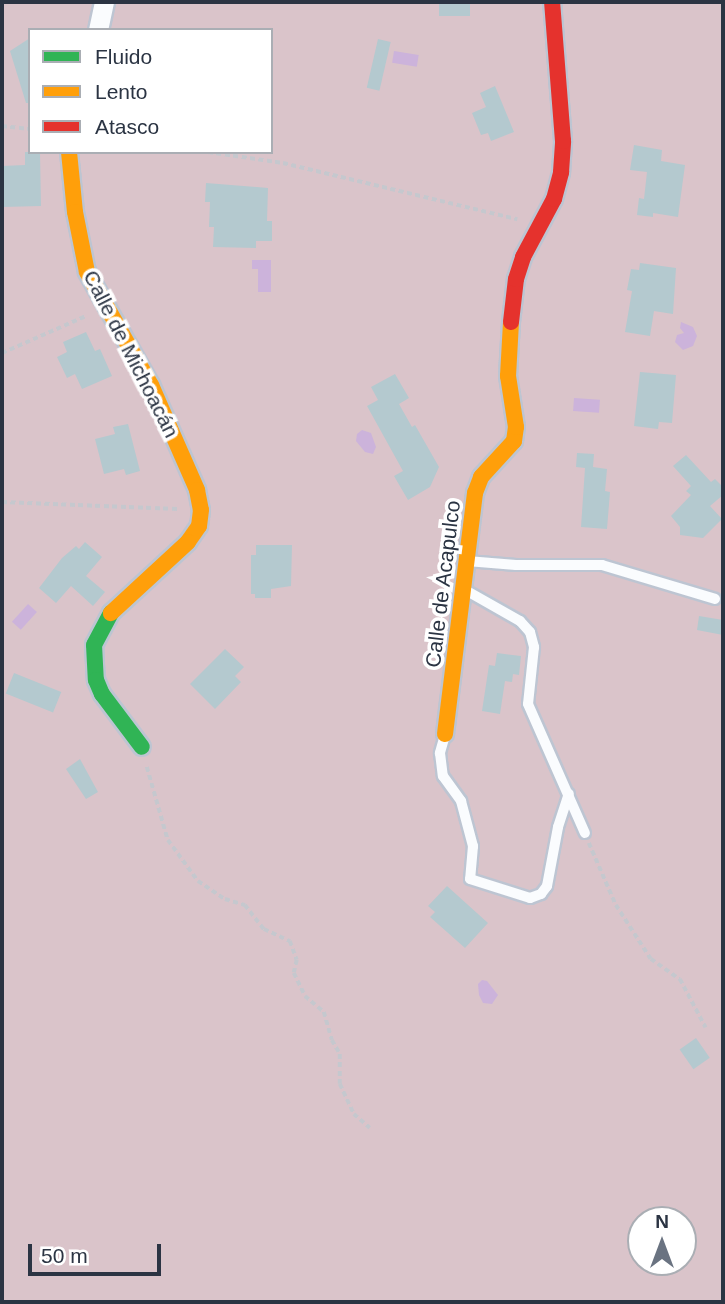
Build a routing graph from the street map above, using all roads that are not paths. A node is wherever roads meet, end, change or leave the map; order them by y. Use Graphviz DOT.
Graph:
graph roads {
  1 [pos="104,2"];
  2 [pos="552,2"];
  3 [pos="98,28"];
  4 [pos="69,154"];
  5 [pos="467,561"];
  6 [pos="463,590"];
  7 [pos="715,599"];
  8 [pos="445,734"];
  9 [pos="142,747"];
  10 [pos="569,794"];
  11 [pos="585,833"];
  1 -- 3 [label="street"];
  2 -- 5 [label="street, Calle de Acapulco"];
  4 -- 9 [label="street, Calle de Michoacán"];
  5 -- 6 [label="street, Calle de Acapulco"];
  5 -- 7 [label="lane"];
  6 -- 8 [label="street, Calle de Acapulco"];
  6 -- 10 [label="lane"];
  8 -- 10 [label="lane"];
  10 -- 11 [label="lane"];
}
